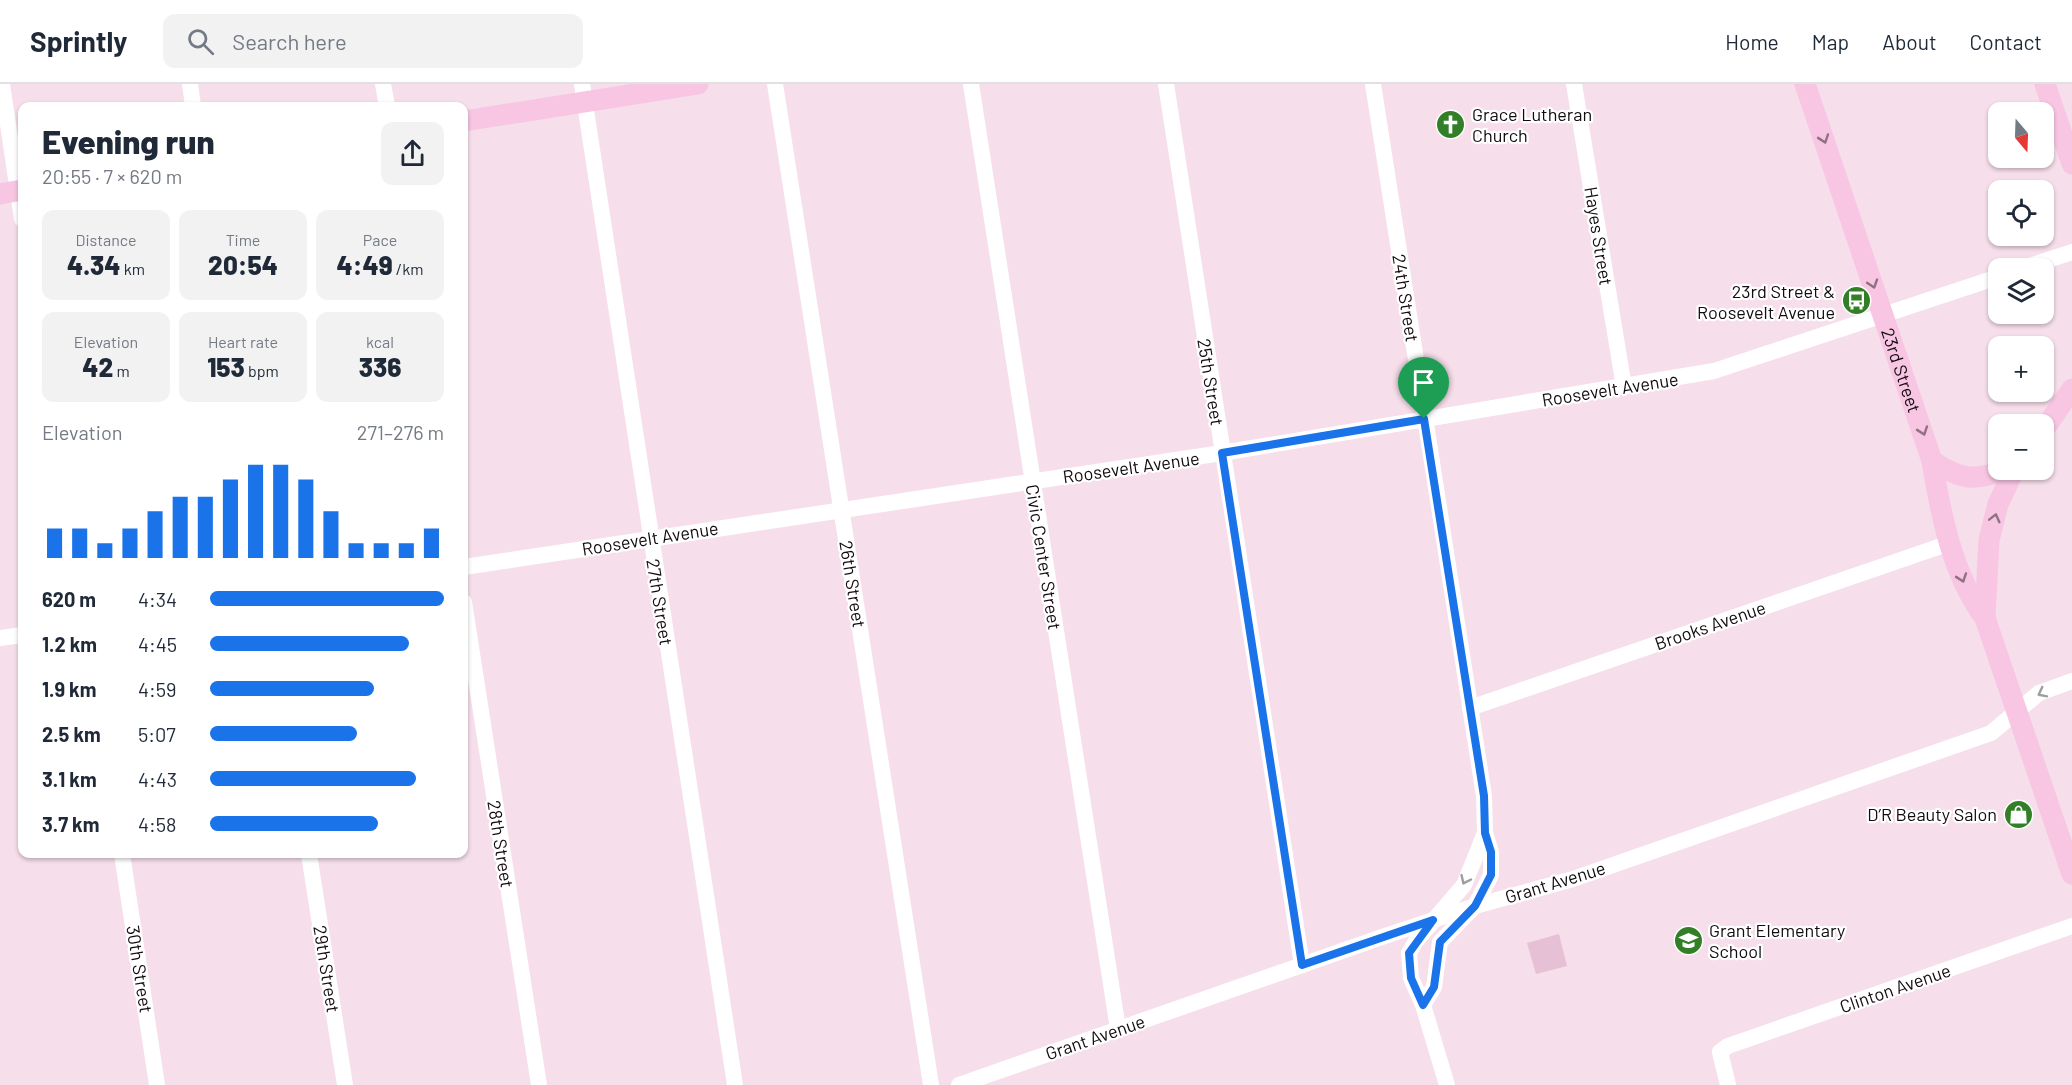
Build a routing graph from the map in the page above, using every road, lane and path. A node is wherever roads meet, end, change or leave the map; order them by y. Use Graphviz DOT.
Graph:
graph roads {
  1 [pos="2,84"];
  2 [pos="190,84"];
  3 [pos="383,84"];
  4 [pos="698,84"];
  5 [pos="775,84"];
  6 [pos="971,84"];
  7 [pos="1166,84"];
  8 [pos="1373,84"];
  9 [pos="1574,84"];
  10 [pos="1805,84"];
  11 [pos="2045,84"];
  12 [pos="583,93"];
  13 [pos="192,102"];
  14 [pos="386,102"];
  15 [pos="468,120"];
  16 [pos="2072,164"];
  17 [pos="14,192"];
  18 [pos="2072,252"];
  19 [pos="2054,258"];
  20 [pos="1988,280"];
  21 [pos="1884,316"];
  22 [pos="1624,387"];
  23 [pos="2072,389"];
  24 [pos="2066,406"];
  25 [pos="1424,419"];
  26 [pos="2054,419"];
  27 [pos="1222,453"];
  28 [pos="1932,461"];
  29 [pos="1988,475"];
  30 [pos="2009,480"];
  31 [pos="1032,481"];
  32 [pos="842,509"];
  33 [pos="650,538"];
  34 [pos="1950,543"];
  35 [pos="468,566"];
  36 [pos="1985,618"];
  37 [pos="468,629"];
  38 [pos="18,635"];
  39 [pos="0,638"];
  40 [pos="2072,681"];
  41 [pos="1470,708"];
  42 [pos="2017,712"];
  43 [pos="1485,833"];
  44 [pos="123,858"];
  45 [pos="310,858"];
  46 [pos="2072,874"];
  47 [pos="1475,906"];
  48 [pos="1433,920"];
  49 [pos="2072,926"];
  50 [pos="1302,965"];
  51 [pos="1423,1005"];
  52 [pos="1118,1029"];
  53 [pos="978,1082"];
  54 [pos="158,1085"];
  55 [pos="345,1085"];
  56 [pos="539,1085"];
  57 [pos="735,1085"];
  58 [pos="931,1085"];
  59 [pos="959,1085"];
  60 [pos="1447,1085"];
  61 [pos="1728,1085"];
  1 -- 17 [label="street"];
  2 -- 13 [label="street"];
  3 -- 14 [label="street"];
  4 -- 12 [label="main road"];
  5 -- 32 [label="street, 26th Street"];
  6 -- 31 [label="street, Civic Center Street"];
  7 -- 27 [label="street, 25th Street"];
  8 -- 25 [label="street, 24th Street"];
  9 -- 22 [label="street, Hayes Street"];
  10 -- 21 [label="main road, 23rd Street, one-way"];
  11 -- 16 [label="main road"];
  12 -- 15 [label="main road"];
  12 -- 33 [label="street, 27th Street"];
  18 -- 19 [label="street"];
  20 -- 21 [label="street, Roosevelt Avenue"];
  21 -- 22 [label="street, Roosevelt Avenue"];
  21 -- 28 [label="main road, 23rd Street, one-way"];
  22 -- 25 [label="street, Roosevelt Avenue"];
  23 -- 24 [label="main road"];
  24 -- 26 [label="main road"];
  25 -- 27 [label="street, Roosevelt Avenue"];
  25 -- 41 [label="street, 24th Street"];
  27 -- 31 [label="street, Roosevelt Avenue"];
  27 -- 50 [label="street, 25th Street"];
  28 -- 29 [label="main road"];
  28 -- 34 [label="main road, 23rd Street"];
  36 -- 30 [label="main road, 23rd Street, one-way"];
  31 -- 32 [label="street, Roosevelt Avenue"];
  31 -- 52 [label="street, Civic Center Street"];
  32 -- 33 [label="street, Roosevelt Avenue"];
  32 -- 58 [label="street, 26th Street"];
  33 -- 35 [label="street, Roosevelt Avenue"];
  33 -- 57 [label="street, 27th Street"];
  34 -- 36 [label="main road, 23rd Street, one-way"];
  34 -- 41 [label="street, Brooks Avenue"];
  36 -- 42 [label="main road, 23rd Street"];
  37 -- 56 [label="street, 28th Street"];
  38 -- 39 [label="street"];
  40 -- 42 [label="street, Grant Avenue, one-way"];
  41 -- 43 [label="street, 24th Street"];
  42 -- 46 [label="main road, 23rd Street"];
  42 -- 47 [label="street, Grant Avenue"];
  43 -- 47 [label="street, 24th Street"];
  43 -- 48 [label="street, 24th Street, one-way"];
  44 -- 54 [label="street, 30th Street"];
  45 -- 55 [label="street, 29th Street"];
  47 -- 48 [label="street, Grant Avenue"];
  47 -- 51 [label="street"];
  48 -- 50 [label="street, Grant Avenue"];
  48 -- 51 [label="street"];
  49 -- 61 [label="street, Clinton Avenue"];
  50 -- 52 [label="street, Grant Avenue"];
  51 -- 60 [label="street"];
  52 -- 53 [label="street, Grant Avenue"];
  53 -- 59 [label="street, Grant Avenue"];
}
